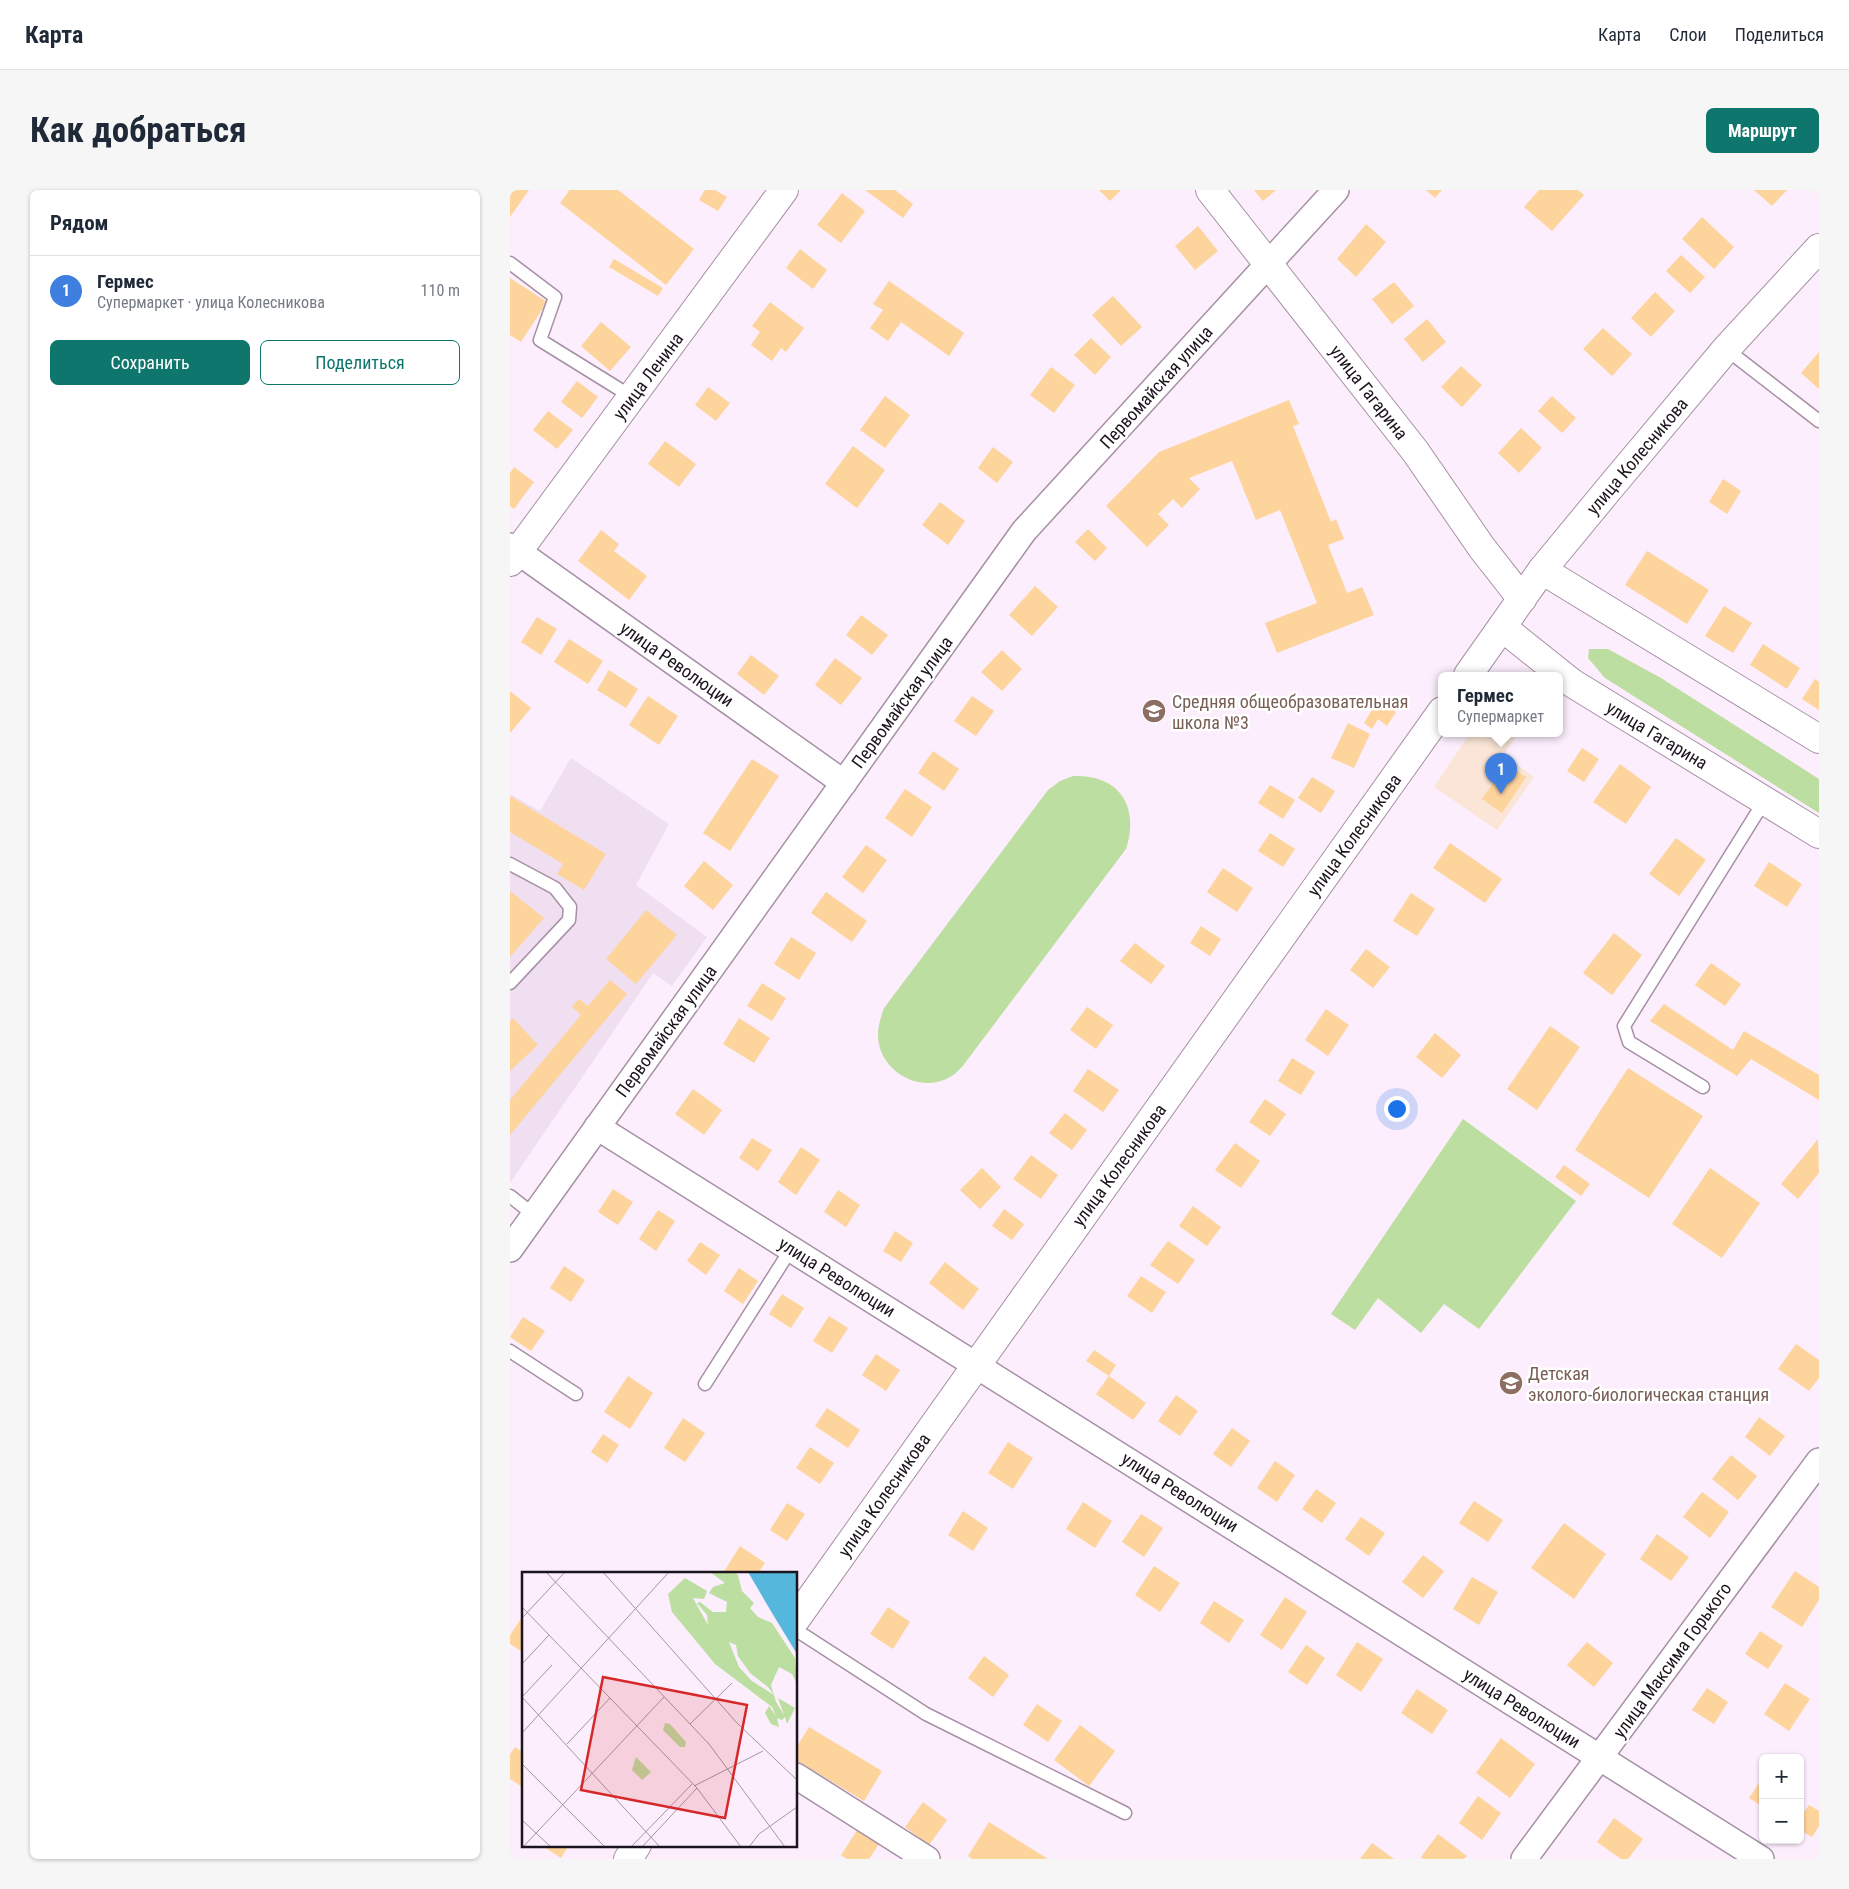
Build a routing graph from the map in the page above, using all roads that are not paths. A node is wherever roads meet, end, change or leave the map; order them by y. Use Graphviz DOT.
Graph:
graph roads {
  1 [pos="784,190"];
  2 [pos="1210,190"];
  3 [pos="1336,190"];
  4 [pos="1819,248"];
  5 [pos="510,263"];
  6 [pos="1268,264"];
  7 [pos="1726,349"];
  8 [pos="632,397"];
  9 [pos="1819,421"];
  10 [pos="513,553"];
  11 [pos="1542,570"];
  12 [pos="1522,599"];
  13 [pos="1502,627"];
  14 [pos="1470,672"];
  15 [pos="1558,672"];
  16 [pos="1563,676"];
  17 [pos="1438,717"];
  18 [pos="1819,739"];
  19 [pos="844,783"];
  20 [pos="1766,800"];
  21 [pos="1819,834"];
  22 [pos="510,864"];
  23 [pos="510,983"];
  24 [pos="1703,1087"];
  25 [pos="597,1127"];
  26 [pos="510,1196"];
  27 [pos="534,1215"];
  28 [pos="510,1249"];
  29 [pos="791,1249"];
  30 [pos="510,1351"];
  31 [pos="976,1364"];
  32 [pos="705,1384"];
  33 [pos="576,1394"];
  34 [pos="1819,1461"];
  35 [pos="798,1616"];
  36 [pos="798,1631"];
  37 [pos="1601,1757"];
  38 [pos="798,1777"];
  39 [pos="1125,1813"];
  40 [pos="636,1846"];
  41 [pos="628,1859"];
  42 [pos="928,1859"];
  43 [pos="1524,1859"];
  44 [pos="1761,1859"];
  1 -- 8 [label="street, улица Ленина"];
  2 -- 6 [label="street, улица Гагарина"];
  3 -- 6 [label="street, Первомайская улица"];
  4 -- 7 [label="street, улица Колесникова"];
  5 -- 8 [label="lane"];
  6 -- 12 [label="street, улица Гагарина"];
  6 -- 19 [label="street, Первомайская улица"];
  7 -- 9 [label="lane"];
  7 -- 11 [label="street, улица Колесникова"];
  8 -- 10 [label="street, улица Ленина"];
  10 -- 19 [label="street, улица Революции"];
  11 -- 12 [label="street, улица Колесникова"];
  11 -- 18 [label="street"];
  12 -- 13 [label="street, улица Колесникова"];
  13 -- 14 [label="street, улица Колесникова"];
  13 -- 15 [label="street, улица Гагарина"];
  16 -- 20 [label="street, улица Гагарина"];
  17 -- 31 [label="street, улица Колесникова"];
  19 -- 25 [label="street, Первомайская улица"];
  20 -- 21 [label="street, улица Гагарина"];
  20 -- 24 [label="lane"];
  22 -- 23 [label="lane"];
  25 -- 27 [label="street, Первомайская улица"];
  25 -- 29 [label="street, улица Революции"];
  26 -- 27 [label="lane"];
  27 -- 28 [label="street, Первомайская улица"];
  29 -- 31 [label="street, улица Революции"];
  29 -- 32 [label="lane"];
  30 -- 33 [label="lane"];
  31 -- 35 [label="street, улица Колесникова"];
  31 -- 37 [label="street, улица Революции"];
  34 -- 37 [label="street, улица Максима Горького"];
  36 -- 39 [label="lane"];
  37 -- 43 [label="street, улица Максима Горького"];
  37 -- 44 [label="street, улица Революции"];
  38 -- 42 [label="street"];
  40 -- 41 [label="street"];
}
